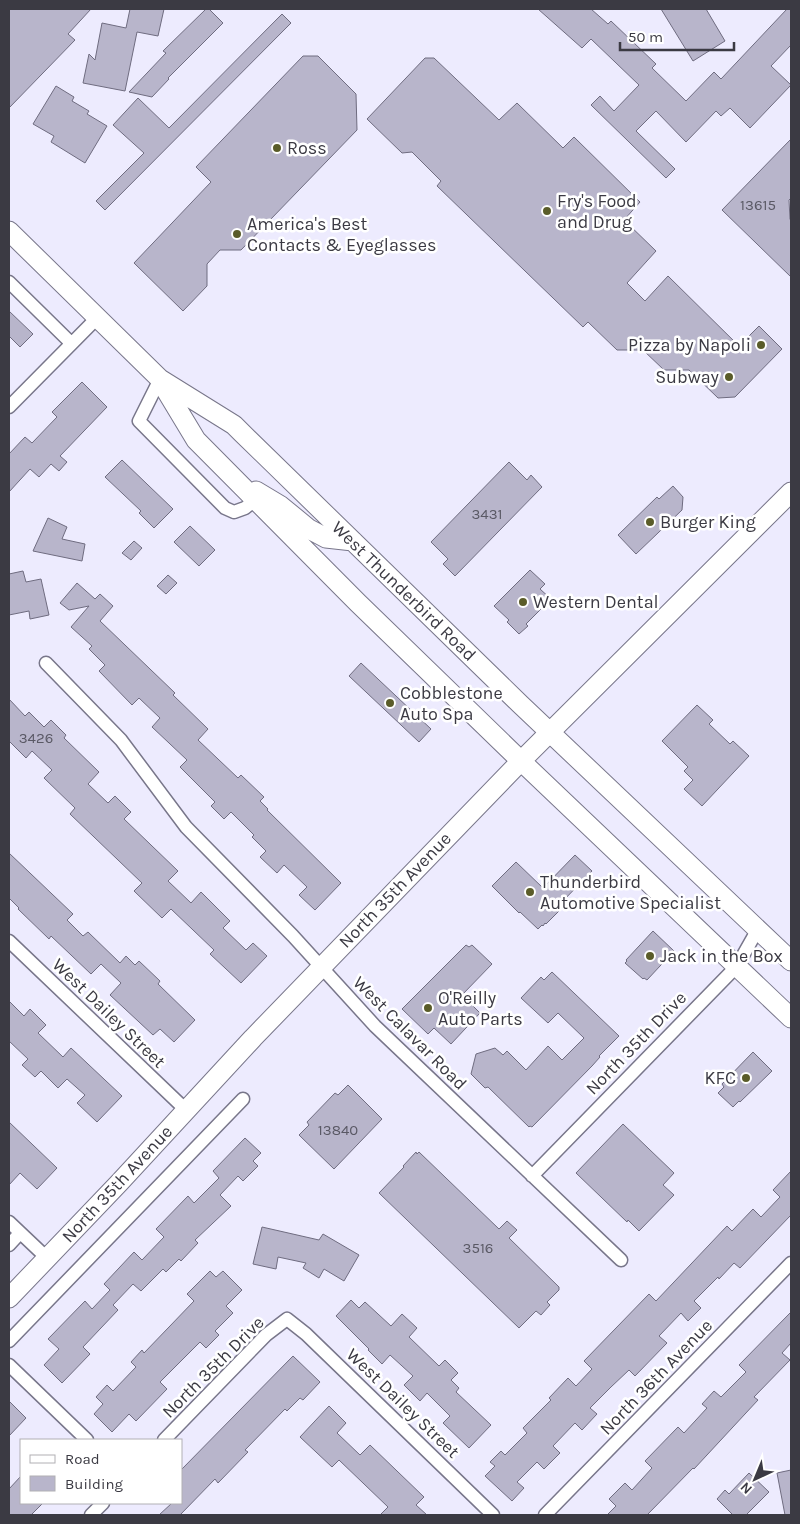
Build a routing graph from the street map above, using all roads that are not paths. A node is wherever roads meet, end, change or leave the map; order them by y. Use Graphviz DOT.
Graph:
graph roads {
  1 [pos="9,231"];
  2 [pos="9,282"];
  3 [pos="97,318"];
  4 [pos="71,343"];
  5 [pos="160,379"];
  6 [pos="9,407"];
  7 [pos="235,479"];
  8 [pos="791,492"];
  9 [pos="255,500"];
  10 [pos="353,541"];
  11 [pos="46,663"];
  12 [pos="550,731"];
  13 [pos="521,761"];
  14 [pos="758,929"];
  15 [pos="9,941"];
  16 [pos="791,961"];
  17 [pos="737,966"];
  18 [pos="321,968"];
  19 [pos="791,1018"];
  20 [pos="243,1099"];
  21 [pos="186,1110"];
  22 [pos="532,1176"];
  23 [pos="9,1222"];
  24 [pos="20,1233"];
  25 [pos="9,1244"];
  26 [pos="47,1258"];
  27 [pos="621,1260"];
  28 [pos="791,1263"];
  29 [pos="9,1298"];
  30 [pos="287,1319"];
  31 [pos="9,1341"];
  32 [pos="9,1365"];
  33 [pos="86,1439"];
  34 [pos="165,1439"];
  35 [pos="102,1504"];
  36 [pos="91,1515"];
  37 [pos="493,1515"];
  38 [pos="545,1515"];
  1 -- 3 [label="main road, West Thunderbird Road"];
  2 -- 4 [label="street"];
  3 -- 4 [label="street"];
  3 -- 5 [label="main road, West Thunderbird Road"];
  4 -- 6 [label="street"];
  5 -- 7 [label="main road, West Thunderbird Road"];
  5 -- 9 [label="street"];
  5 -- 10 [label="main road, West Thunderbird Road"];
  7 -- 9 [label="main road, West Thunderbird Road"];
  7 -- 10 [label="main road"];
  8 -- 12 [label="main road, North 35th Avenue"];
  9 -- 13 [label="main road, West Thunderbird Road"];
  10 -- 12 [label="main road, West Thunderbird Road"];
  11 -- 18 [label="street, West Calavar Road"];
  12 -- 13 [label="main road, North 35th Avenue"];
  12 -- 14 [label="main road, West Thunderbird Road"];
  13 -- 17 [label="main road, West Thunderbird Road"];
  13 -- 18 [label="main road, North 35th Avenue"];
  14 -- 16 [label="main road, West Thunderbird Road"];
  14 -- 17 [label="street, North 35th Drive"];
  15 -- 21 [label="street, West Dailey Street"];
  17 -- 19 [label="main road, West Thunderbird Road"];
  17 -- 22 [label="street, North 35th Drive"];
  18 -- 21 [label="main road, North 35th Avenue"];
  18 -- 22 [label="street, West Calavar Road"];
  20 -- 31 [label="street, North 35th Avenue"];
  21 -- 26 [label="main road, North 35th Avenue"];
  22 -- 27 [label="street, West Calavar Road"];
  23 -- 24 [label="street"];
  24 -- 25 [label="street"];
  24 -- 26 [label="street"];
  26 -- 29 [label="main road, North 35th Avenue"];
  28 -- 38 [label="street, North 36th Avenue"];
  30 -- 34 [label="street, North 35th Drive"];
  30 -- 37 [label="street, West Dailey Street"];
  32 -- 33 [label="street"];
  35 -- 36 [label="street"];
}
